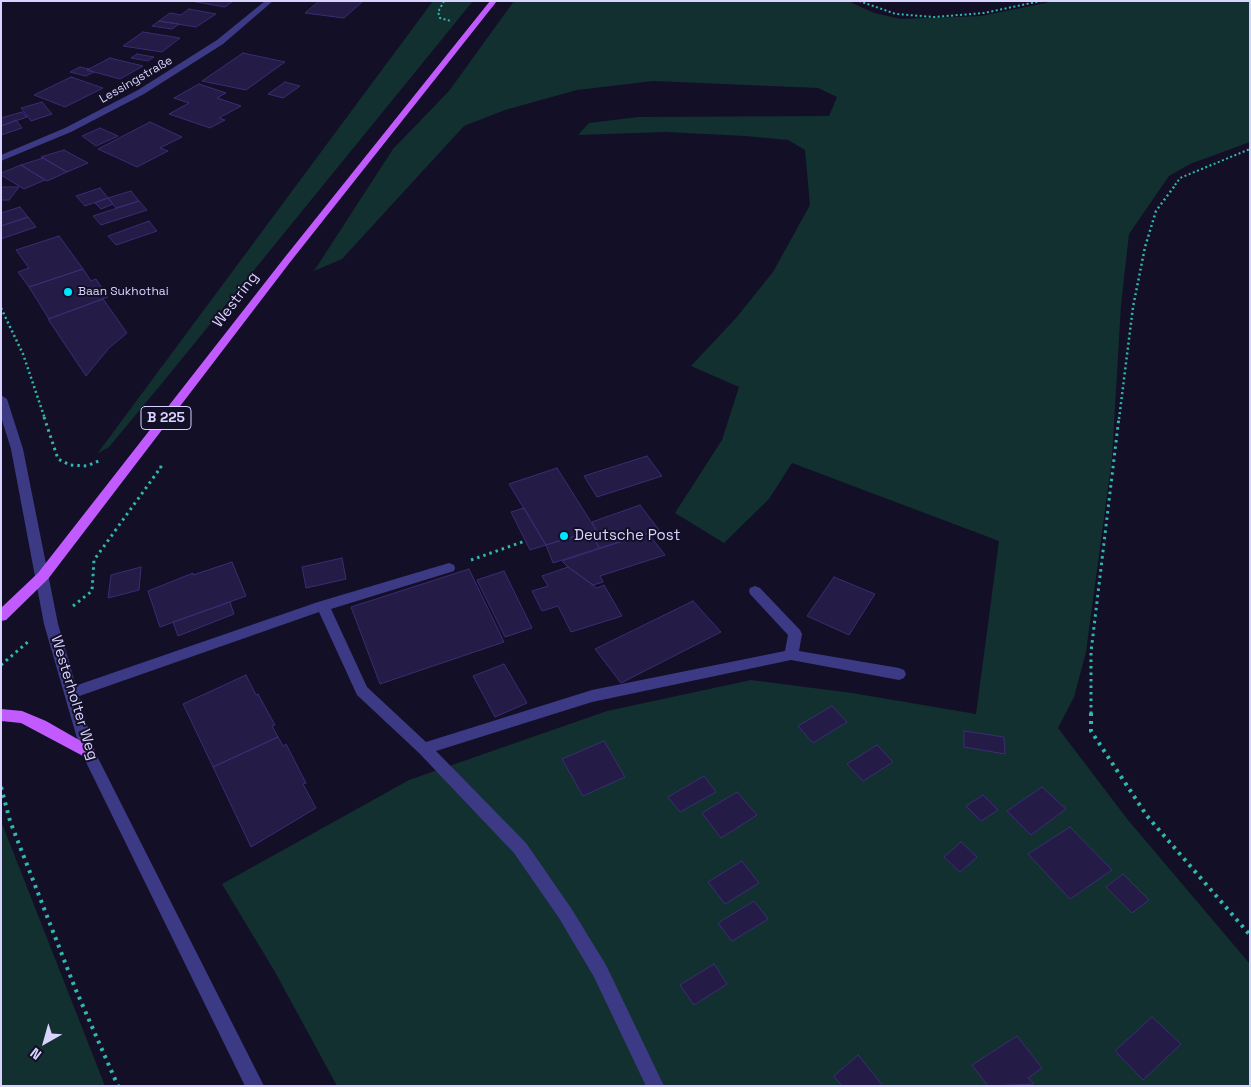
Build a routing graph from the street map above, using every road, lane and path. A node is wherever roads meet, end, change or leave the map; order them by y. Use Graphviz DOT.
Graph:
graph roads {
  1 [pos="270,1"];
  2 [pos="494,1"];
  3 [pos="859,1"];
  4 [pos="1042,1"];
  5 [pos="1250,149"];
  6 [pos="1,158"];
  7 [pos="1,308"];
  8 [pos="1,399"];
  9 [pos="104,459"];
  10 [pos="525,540"];
  11 [pos="448,568"];
  12 [pos="43,576"];
  13 [pos="755,591"];
  14 [pos="323,606"];
  15 [pos="1,616"];
  16 [pos="791,654"];
  17 [pos="899,674"];
  18 [pos="71,693"];
  19 [pos="1,715"];
  20 [pos="424,749"];
  21 [pos="88,752"];
  22 [pos="1,787"];
  23 [pos="1250,936"];
  24 [pos="118,1086"];
  25 [pos="255,1086"];
  26 [pos="655,1086"];
  1 -- 6 [label="street, Lessingstraße"];
  2 -- 12 [label="main road, Westring / B 225"];
  3 -- 4 [label="path"];
  5 -- 23 [label="path"];
  7 -- 9 [label="path"];
  8 -- 12 [label="street, Westerholter Weg"];
  10 -- 11 [label="path"];
  11 -- 14 [label="street"];
  12 -- 15 [label="main road, Westring / B 225"];
  12 -- 18 [label="street, Westerholter Weg"];
  13 -- 16 [label="street"];
  14 -- 18 [label="street"];
  14 -- 20 [label="street"];
  16 -- 17 [label="street"];
  16 -- 20 [label="street"];
  18 -- 21 [label="street, Westerholter Weg"];
  19 -- 21 [label="main road"];
  20 -- 26 [label="street"];
  21 -- 25 [label="street, Westerholter Weg"];
  22 -- 24 [label="path"];
}
